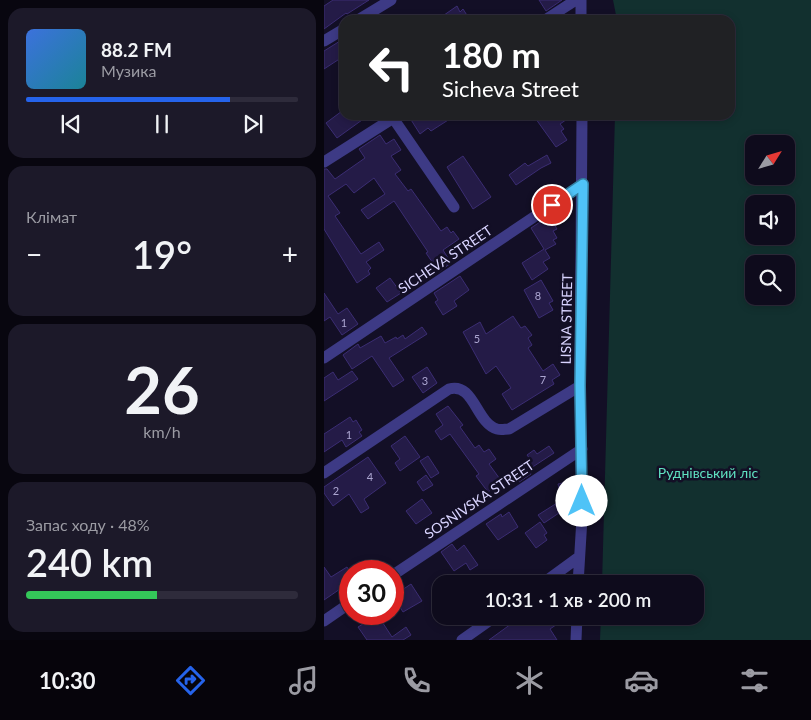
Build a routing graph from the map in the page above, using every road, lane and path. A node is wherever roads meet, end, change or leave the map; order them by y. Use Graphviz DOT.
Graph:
graph roads {
  1 [pos="391,0"];
  2 [pos="576,0"];
  3 [pos="580,0"];
  4 [pos="366,15"];
  5 [pos="553,15"];
  6 [pos="581,15"];
  7 [pos="339,31"];
  8 [pos="324,41"];
  9 [pos="389,120"];
  10 [pos="398,120"];
  11 [pos="582,120"];
  12 [pos="324,162"];
  13 [pos="583,184"];
  14 [pos="454,206"];
  15 [pos="324,358"];
  16 [pos="580,386"];
  17 [pos="582,449"];
  18 [pos="324,474"];
  19 [pos="579,557"];
  20 [pos="404,568"];
  21 [pos="554,575"];
  22 [pos="578,575"];
  23 [pos="339,611"];
  24 [pos="324,621"];
  25 [pos="483,625"];
  26 [pos="577,625"];
  27 [pos="462,640"];
  28 [pos="576,640"];
  1 -- 4 [label="street"];
  2 -- 5 [label="street"];
  3 -- 6 [label="street"];
  7 -- 8 [label="street"];
  9 -- 12 [label="street"];
  10 -- 14 [label="street"];
  11 -- 13 [label="street, LISNA STREET"];
  13 -- 15 [label="street, SICHEVA STREET"];
  13 -- 16 [label="street, LISNA STREET"];
  16 -- 17 [label="street, LISNA STREET"];
  16 -- 18 [label="street"];
  17 -- 19 [label="street, LISNA STREET"];
  17 -- 20 [label="street, SOSNIVSKA STREET"];
  19 -- 21 [label="street"];
  19 -- 22 [label="street, LISNA STREET"];
  23 -- 24 [label="street"];
  25 -- 27 [label="street"];
  26 -- 28 [label="street"];
}
